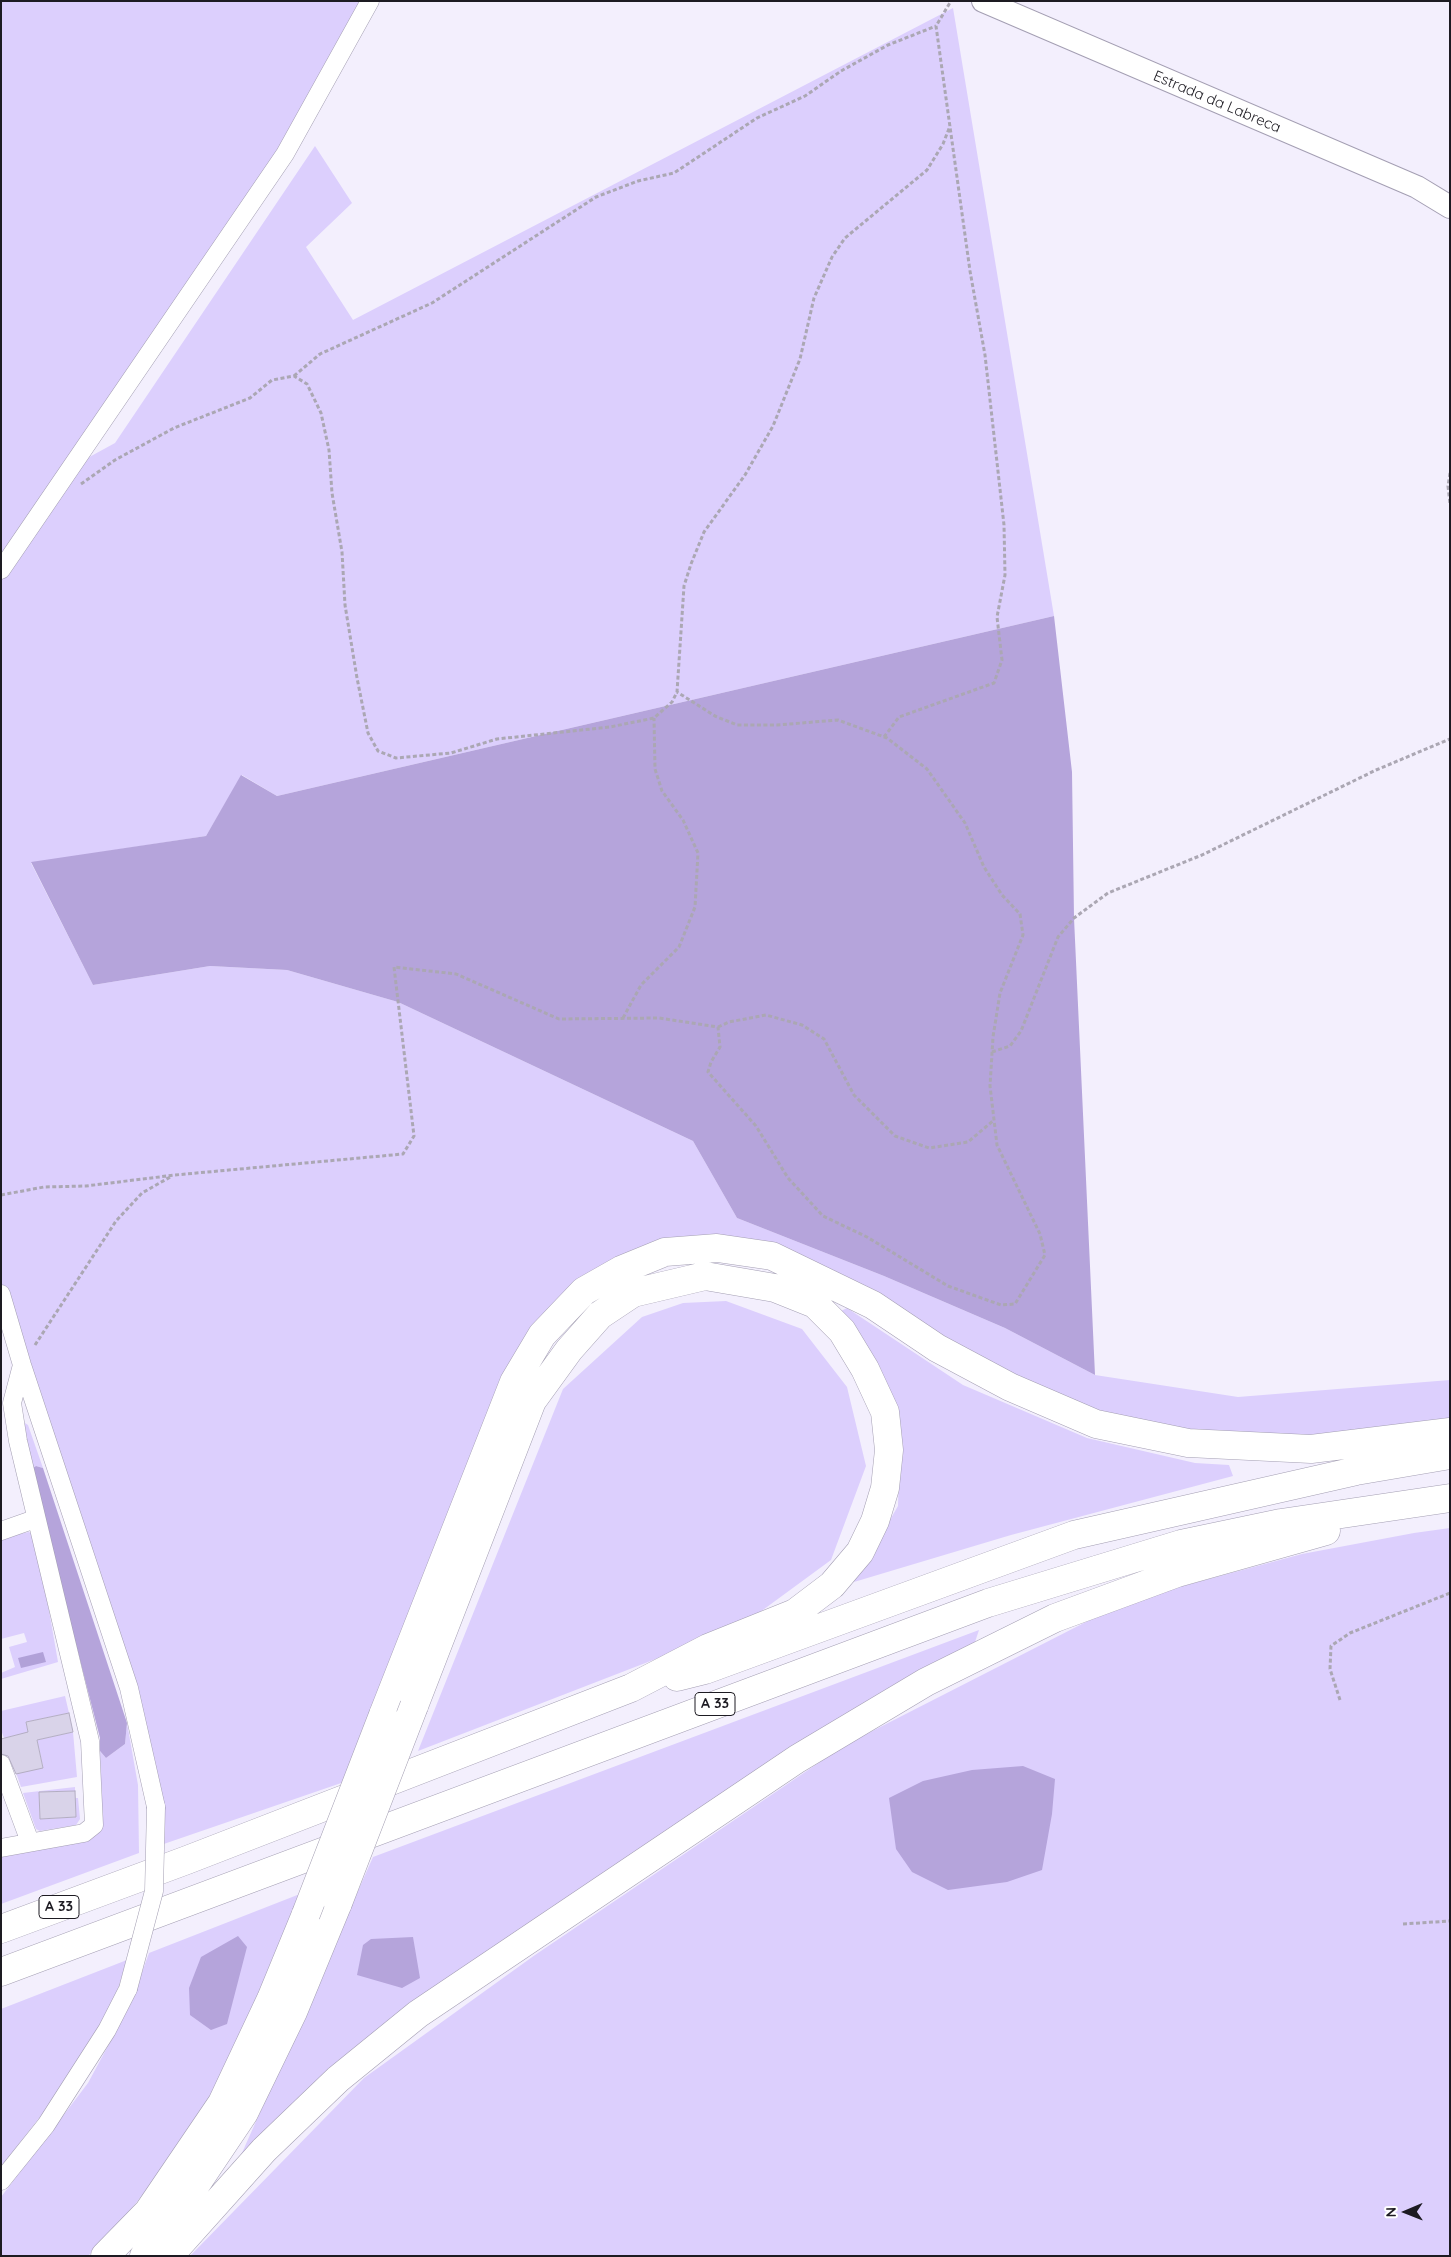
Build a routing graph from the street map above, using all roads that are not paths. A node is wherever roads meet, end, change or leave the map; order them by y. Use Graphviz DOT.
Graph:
graph roads {
  1 [pos="370,1"];
  2 [pos="983,1"];
  3 [pos="1450,207"];
  4 [pos="1,570"];
  5 [pos="1,1294"];
  6 [pos="22,1365"];
  7 [pos="1450,1432"];
  8 [pos="1450,1455"];
  9 [pos="1448,1498"];
  10 [pos="35,1519"];
  11 [pos="1,1531"];
  12 [pos="631,1688"];
  13 [pos="1,1764"];
  14 [pos="30,1842"];
  15 [pos="1,1848"];
  16 [pos="117,1885"];
  17 [pos="1,1918"];
  18 [pos="1,1929"];
  19 [pos="1,1972"];
  20 [pos="1,2181"];
  21 [pos="105,2256"];
  22 [pos="144,2256"];
  23 [pos="169,2256"];
  1 -- 4 [label="street"];
  2 -- 3 [label="street, Estrada da Labreca"];
  5 -- 6 [label="street"];
  6 -- 10 [label="street"];
  6 -- 20 [label="street, bridge"];
  7 -- 21 [label="highway, bridge"];
  8 -- 12 [label="highway, A 33"];
  9 -- 19 [label="highway, A 33"];
  9 -- 23 [label="highway"];
  10 -- 11 [label="street"];
  10 -- 14 [label="street"];
  12 -- 16 [label="highway, A 33"];
  12 -- 22 [label="highway, bridge"];
  13 -- 14 [label="street"];
  14 -- 15 [label="street"];
  16 -- 17 [label="highway"];
  16 -- 18 [label="highway, A 33"];
}
